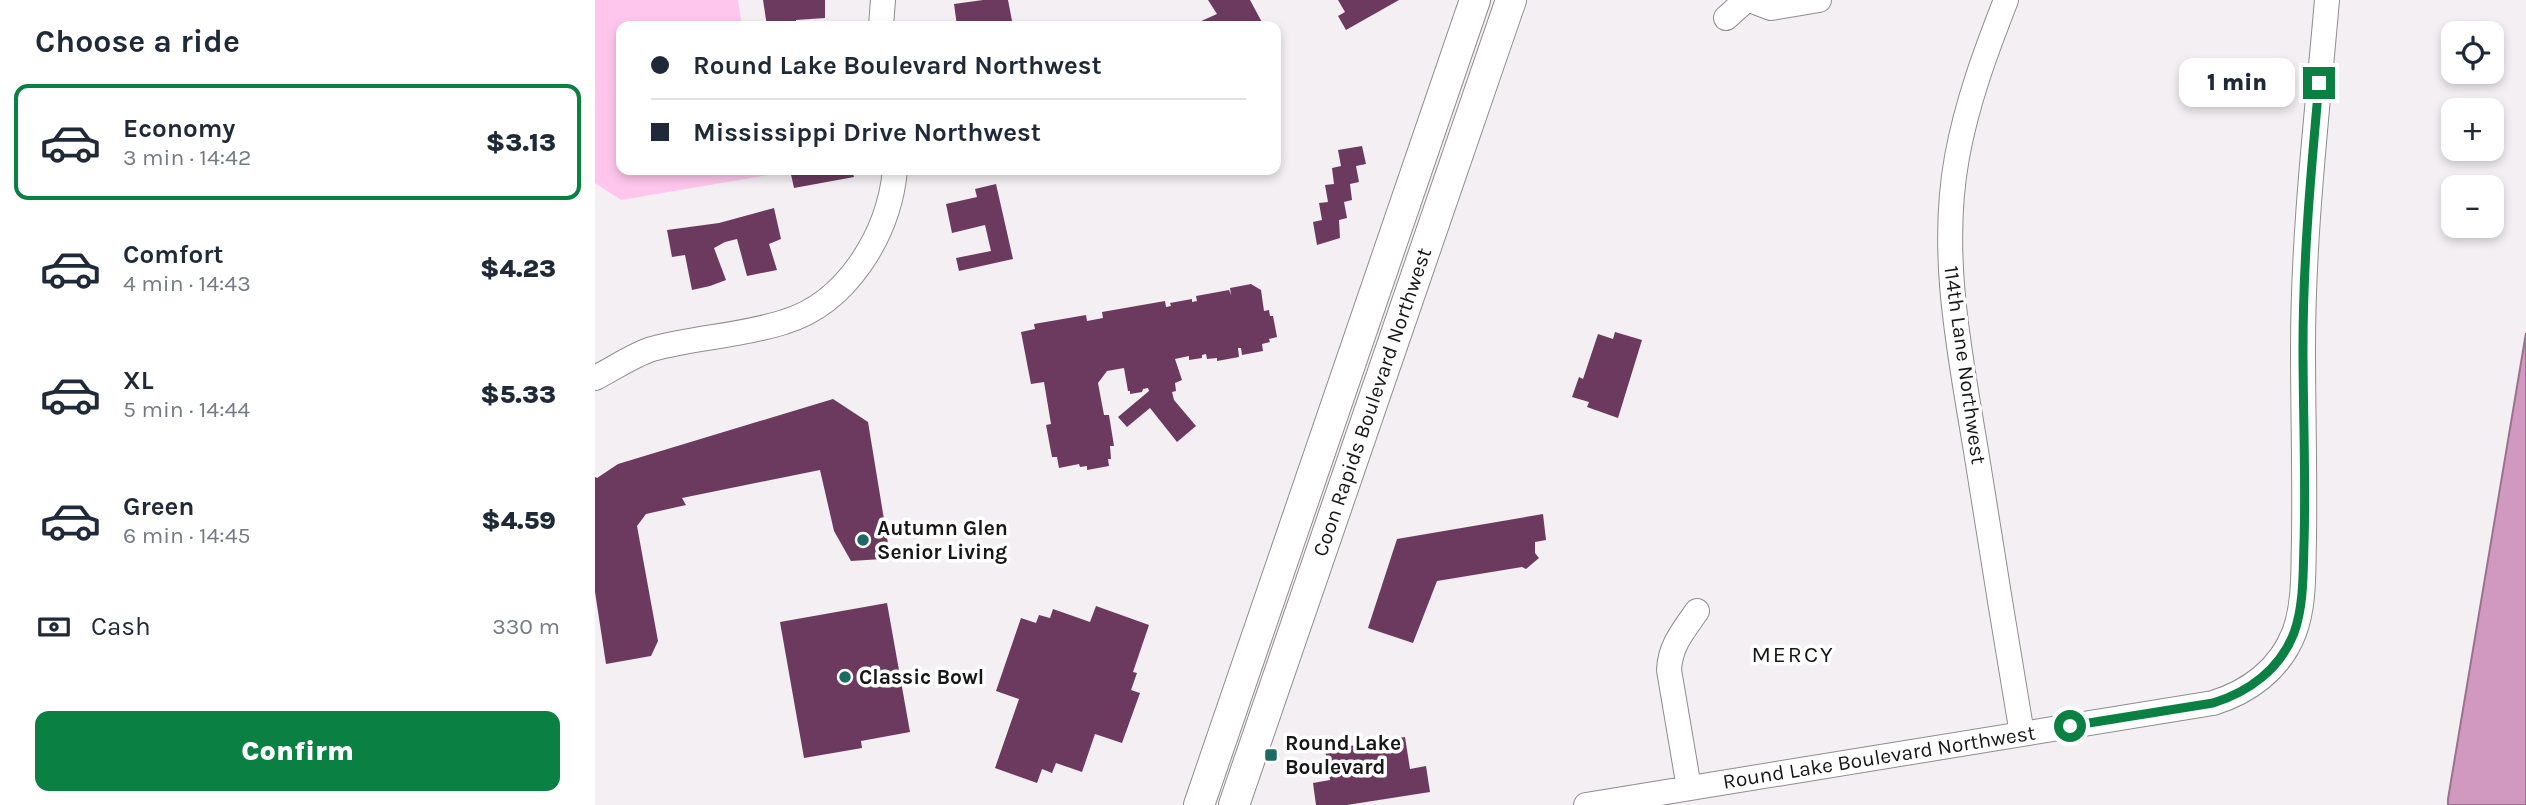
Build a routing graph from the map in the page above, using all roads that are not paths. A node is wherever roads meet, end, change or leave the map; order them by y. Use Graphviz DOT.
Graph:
graph roads {
  1 [pos="883,0"];
  2 [pos="1475,0"];
  3 [pos="1511,0"];
  4 [pos="1748,0"];
  5 [pos="1819,0"];
  6 [pos="2005,0"];
  7 [pos="2327,0"];
  8 [pos="1726,18"];
  9 [pos="881,21"];
  10 [pos="895,175"];
  11 [pos="595,378"];
  12 [pos="1697,611"];
  13 [pos="2022,734"];
  14 [pos="1697,793"];
  15 [pos="1199,805"];
  16 [pos="1234,805"];
  17 [pos="1586,805"];
  1 -- 9 [label="street"];
  2 -- 15 [label="main road, Coon Rapids Boulevard Northwest"];
  3 -- 16 [label="main road, Coon Rapids Boulevard Northwest"];
  4 -- 5 [label="street"];
  4 -- 8 [label="street"];
  6 -- 13 [label="street, 114th Lane Northwest"];
  7 -- 13 [label="street, Round Lake Boulevard Northwest"];
  10 -- 11 [label="street"];
  12 -- 14 [label="street"];
  13 -- 14 [label="street, Round Lake Boulevard Northwest"];
  14 -- 17 [label="street, Round Lake Boulevard Northwest"];
}
